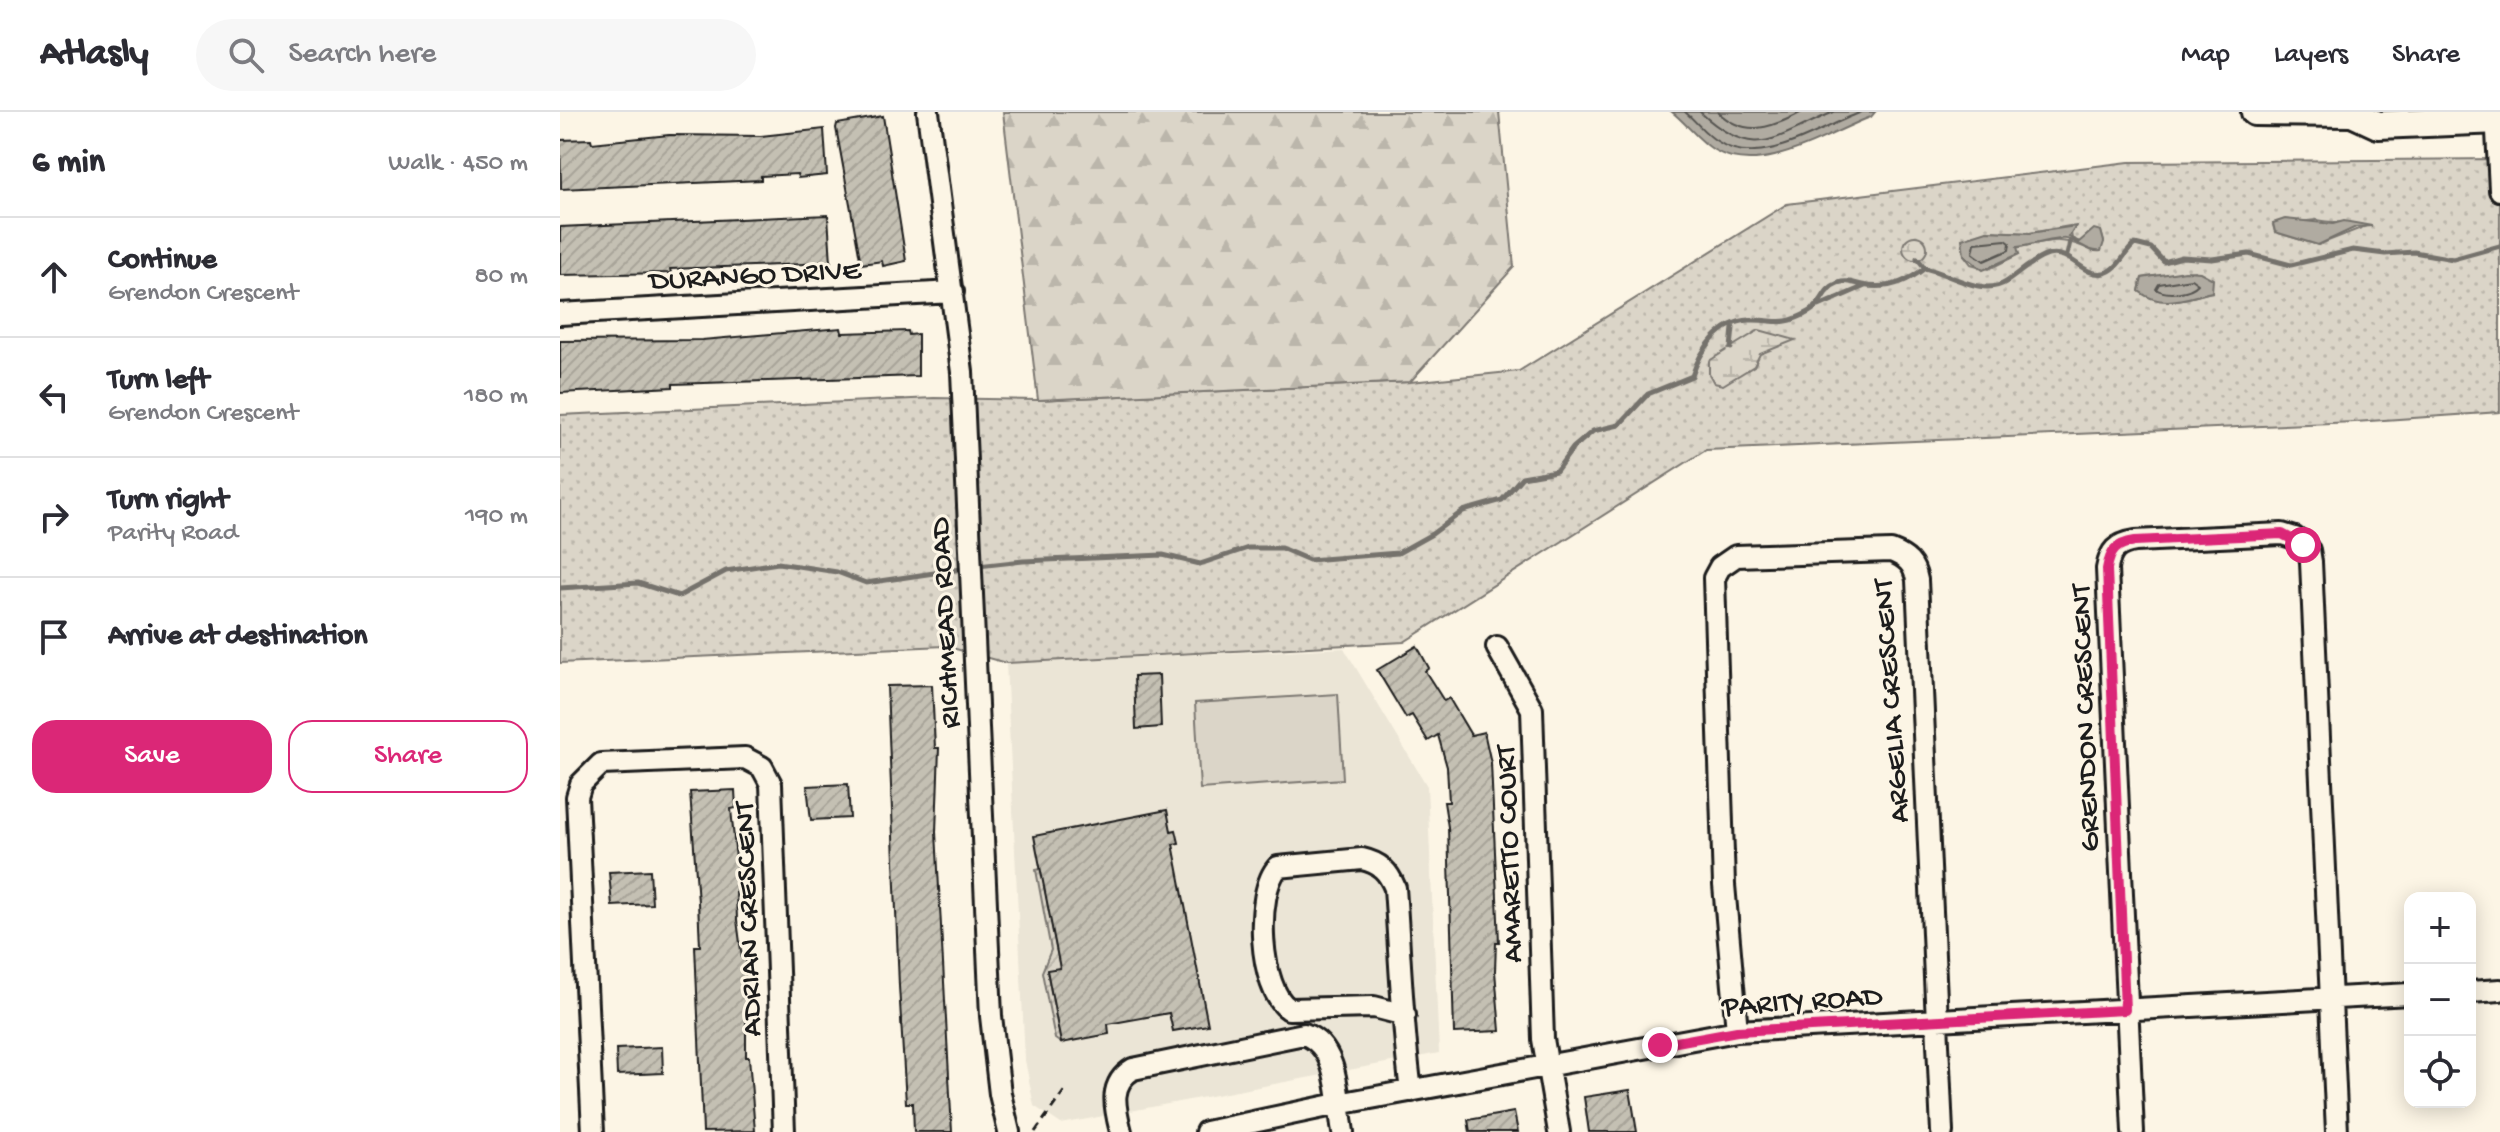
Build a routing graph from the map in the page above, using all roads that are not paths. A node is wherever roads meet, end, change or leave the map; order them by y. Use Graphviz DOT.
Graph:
graph roads {
  1 [pos="928,112"];
  2 [pos="2255,112"];
  3 [pos="2353,112"];
  4 [pos="2498,118"];
  5 [pos="2500,190"];
  6 [pos="953,292"];
  7 [pos="560,314"];
  8 [pos="1497,647"];
  9 [pos="2500,990"];
  10 [pos="2476,992"];
  11 [pos="2404,994"];
  12 [pos="2329,999"];
  13 [pos="2125,1010"];
  14 [pos="1405,1015"];
  15 [pos="1936,1020"];
  16 [pos="1737,1031"];
  17 [pos="1545,1068"];
  18 [pos="1411,1091"];
  19 [pos="1338,1104"];
  20 [pos="593,1132"];
  21 [pos="784,1132"];
  22 [pos="1009,1132"];
  23 [pos="1121,1132"];
  24 [pos="1206,1132"];
  25 [pos="1343,1132"];
  26 [pos="1559,1132"];
  27 [pos="1942,1132"];
  28 [pos="2133,1132"];
  29 [pos="2337,1132"];
  1 -- 6 [label="street, RICHMEAD ROAD"];
  2 -- 3 [label="main road"];
  3 -- 4 [label="main road"];
  4 -- 5 [label="street"];
  6 -- 7 [label="street, DURANGO DRIVE"];
  6 -- 22 [label="street, RICHMEAD ROAD"];
  8 -- 17 [label="street, AMARETTO COURT"];
  9 -- 10 [label="street"];
  11 -- 12 [label="street, PARITY ROAD"];
  12 -- 13 [label="street, PARITY ROAD"];
  12 -- 13 [label="street, GRENDON CRESCENT"];
  12 -- 29 [label="street"];
  13 -- 15 [label="street, PARITY ROAD"];
  13 -- 28 [label="street"];
  14 -- 14 [label="street"];
  14 -- 18 [label="street"];
  15 -- 16 [label="street, PARITY ROAD"];
  15 -- 16 [label="street, ARGELIA CRESCENT"];
  15 -- 27 [label="street"];
  16 -- 17 [label="street, PARITY ROAD"];
  17 -- 18 [label="street, PARITY ROAD"];
  17 -- 26 [label="street, AMARETTO COURT"];
  18 -- 19 [label="street, PARITY ROAD"];
  19 -- 23 [label="street"];
  19 -- 24 [label="street, PARITY ROAD"];
  19 -- 25 [label="street"];
  20 -- 21 [label="street, ADRIAN CRESCENT"];
}
